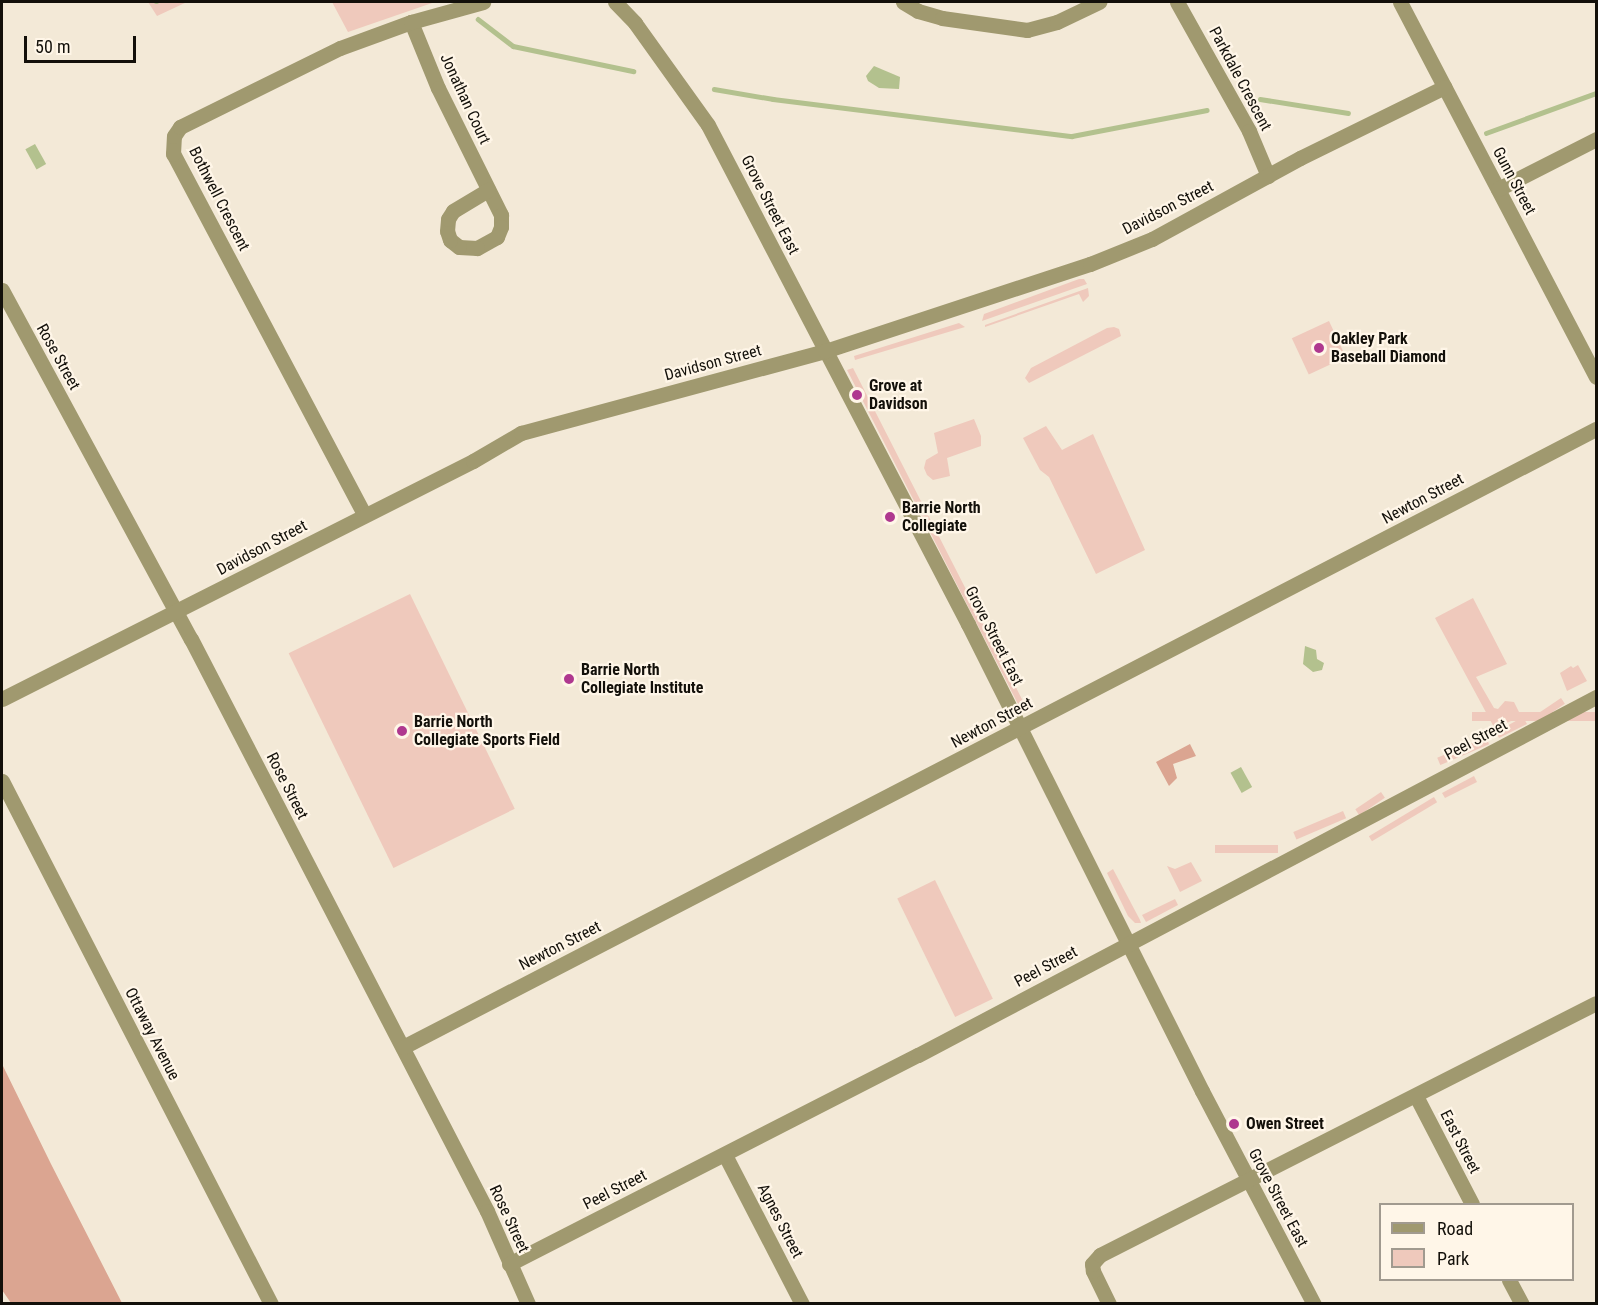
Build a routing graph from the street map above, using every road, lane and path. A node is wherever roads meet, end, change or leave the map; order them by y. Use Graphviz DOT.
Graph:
graph roads {
  1 [pos="483,2"];
  2 [pos="615,2"];
  3 [pos="903,2"];
  4 [pos="1099,2"];
  5 [pos="1177,2"];
  6 [pos="1400,2"];
  7 [pos="411,22"];
  8 [pos="1444,87"];
  9 [pos="1596,140"];
  10 [pos="1268,176"];
  11 [pos="1498,189"];
  12 [pos="488,190"];
  13 [pos="2,290"];
  14 [pos="825,351"];
  15 [pos="1596,377"];
  16 [pos="1596,429"];
  17 [pos="364,514"];
  18 [pos="176,612"];
  19 [pos="1596,697"];
  20 [pos="2,699"];
  21 [pos="1021,728"];
  22 [pos="2,781"];
  23 [pos="1128,943"];
  24 [pos="1596,1003"];
  25 [pos="403,1047"];
  26 [pos="1416,1096"];
  27 [pos="725,1155"];
  28 [pos="1248,1180"];
  29 [pos="1471,1203"];
  30 [pos="509,1264"];
  31 [pos="1510,1281"];
  32 [pos="271,1304"];
  33 [pos="528,1304"];
  34 [pos="802,1304"];
  35 [pos="1109,1304"];
  36 [pos="1314,1304"];
  37 [pos="1522,1304"];
  1 -- 7 [label="street, Bothwell Crescent"];
  2 -- 14 [label="street, Grove Street East"];
  3 -- 4 [label="street"];
  5 -- 10 [label="street, Parkdale Crescent"];
  6 -- 8 [label="street, Gunn Street"];
  7 -- 12 [label="street, Jonathan Court"];
  7 -- 17 [label="street, Bothwell Crescent"];
  8 -- 10 [label="street, Davidson Street"];
  8 -- 11 [label="street, Gunn Street"];
  9 -- 11 [label="street"];
  10 -- 14 [label="street, Davidson Street"];
  11 -- 15 [label="street, Gunn Street"];
  13 -- 18 [label="street, Rose Street"];
  14 -- 17 [label="street, Davidson Street"];
  14 -- 21 [label="street, Grove Street East"];
  16 -- 21 [label="street, Newton Street"];
  17 -- 18 [label="street, Davidson Street"];
  18 -- 20 [label="street, Davidson Street"];
  18 -- 25 [label="street, Rose Street"];
  19 -- 23 [label="street, Peel Street"];
  21 -- 23 [label="street, Grove Street East"];
  21 -- 25 [label="street, Newton Street"];
  22 -- 32 [label="street, Ottaway Avenue"];
  23 -- 27 [label="street, Peel Street"];
  23 -- 28 [label="street, Grove Street East"];
  24 -- 26 [label="street"];
  25 -- 30 [label="street, Rose Street"];
  26 -- 28 [label="street"];
  26 -- 29 [label="street, East Street"];
  27 -- 30 [label="street, Peel Street"];
  27 -- 34 [label="street, Agnes Street"];
  28 -- 35 [label="street"];
  28 -- 36 [label="street, Grove Street East"];
  30 -- 33 [label="street, Rose Street"];
  31 -- 37 [label="street"];
}
